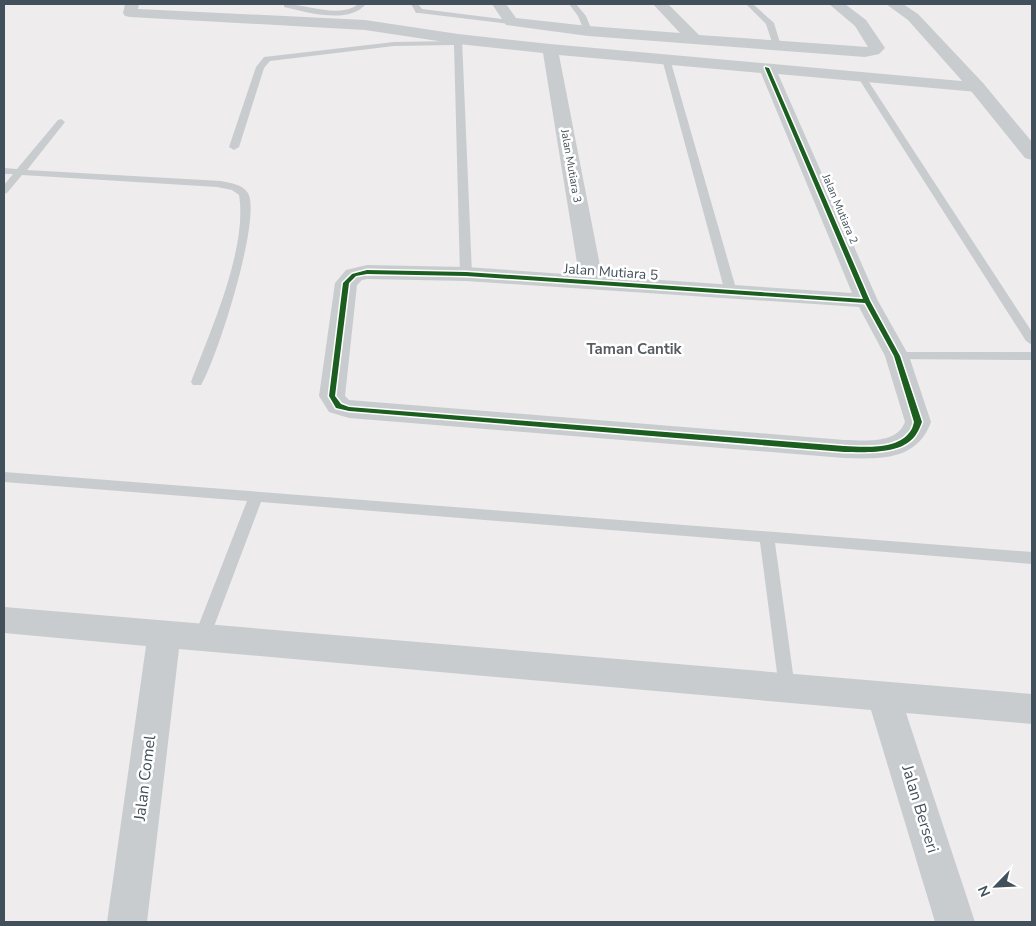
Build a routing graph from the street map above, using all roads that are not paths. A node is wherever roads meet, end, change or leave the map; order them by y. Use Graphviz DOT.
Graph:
graph roads {
  1 [pos="132,4"];
  2 [pos="209,4"];
  3 [pos="225,4"];
  4 [pos="288,4"];
  5 [pos="362,4"];
  6 [pos="415,4"];
  7 [pos="499,4"];
  8 [pos="572,4"];
  9 [pos="660,4"];
  10 [pos="749,4"];
  11 [pos="836,4"];
  12 [pos="892,4"];
  13 [pos="511,22"];
  14 [pos="588,31"];
  15 [pos="695,40"];
  16 [pos="458,41"];
  17 [pos="778,46"];
  18 [pos="550,48"];
  19 [pos="666,59"];
  20 [pos="767,68"];
  21 [pos="861,76"];
  22 [pos="976,86"];
  23 [pos="61,122"];
  24 [pos="234,147"];
  25 [pos="1032,154"];
  26 [pos="4,171"];
  27 [pos="20,172"];
  28 [pos="4,192"];
  29 [pos="466,274"];
  30 [pos="354,275"];
  31 [pos="592,283"];
  32 [pos="732,292"];
  33 [pos="867,301"];
  34 [pos="1032,341"];
  35 [pos="897,356"];
  36 [pos="1032,356"];
  37 [pos="196,382"];
  38 [pos="4,477"];
  39 [pos="256,497"];
  40 [pos="767,537"];
  41 [pos="1032,558"];
  42 [pos="4,620"];
  43 [pos="164,634"];
  44 [pos="202,637"];
  45 [pos="787,688"];
  46 [pos="884,696"];
  47 [pos="1032,709"];
  48 [pos="127,922"];
  49 [pos="955,922"];
  1 -- 16 [label="street"];
  2 -- 3 [label="street"];
  3 -- 4 [label="street"];
  4 -- 5 [label="lane"];
  6 -- 13 [label="lane"];
  7 -- 13 [label="street"];
  8 -- 14 [label="lane"];
  9 -- 15 [label="street"];
  10 -- 17 [label="lane"];
  11 -- 17 [label="street"];
  12 -- 22 [label="street"];
  13 -- 14 [label="street"];
  14 -- 15 [label="street"];
  15 -- 17 [label="street"];
  16 -- 18 [label="street"];
  16 -- 24 [label="lane"];
  16 -- 29 [label="lane"];
  18 -- 19 [label="street"];
  18 -- 31 [label="street, Jalan Mutiara 3"];
  19 -- 20 [label="street"];
  19 -- 32 [label="lane"];
  20 -- 21 [label="street"];
  20 -- 33 [label="street, Jalan Mutiara 2"];
  21 -- 22 [label="street"];
  21 -- 34 [label="lane"];
  22 -- 25 [label="street"];
  23 -- 27 [label="lane"];
  26 -- 27 [label="lane"];
  27 -- 28 [label="lane"];
  27 -- 37 [label="lane"];
  29 -- 30 [label="street, Jalan Mutiara 5"];
  29 -- 31 [label="street, Jalan Mutiara 5"];
  30 -- 35 [label="street, Jalan Mutiara 2"];
  31 -- 32 [label="street, Jalan Mutiara 5"];
  32 -- 33 [label="street, Jalan Mutiara 5"];
  33 -- 35 [label="street, Jalan Mutiara 2"];
  35 -- 36 [label="lane"];
  38 -- 39 [label="lane"];
  39 -- 40 [label="lane"];
  39 -- 44 [label="lane"];
  40 -- 41 [label="lane"];
  40 -- 45 [label="lane"];
  42 -- 43 [label="street"];
  43 -- 44 [label="street"];
  43 -- 48 [label="street, Jalan Comel"];
  44 -- 45 [label="street"];
  45 -- 46 [label="street"];
  46 -- 47 [label="street"];
  46 -- 49 [label="street, Jalan Berseri"];
}
